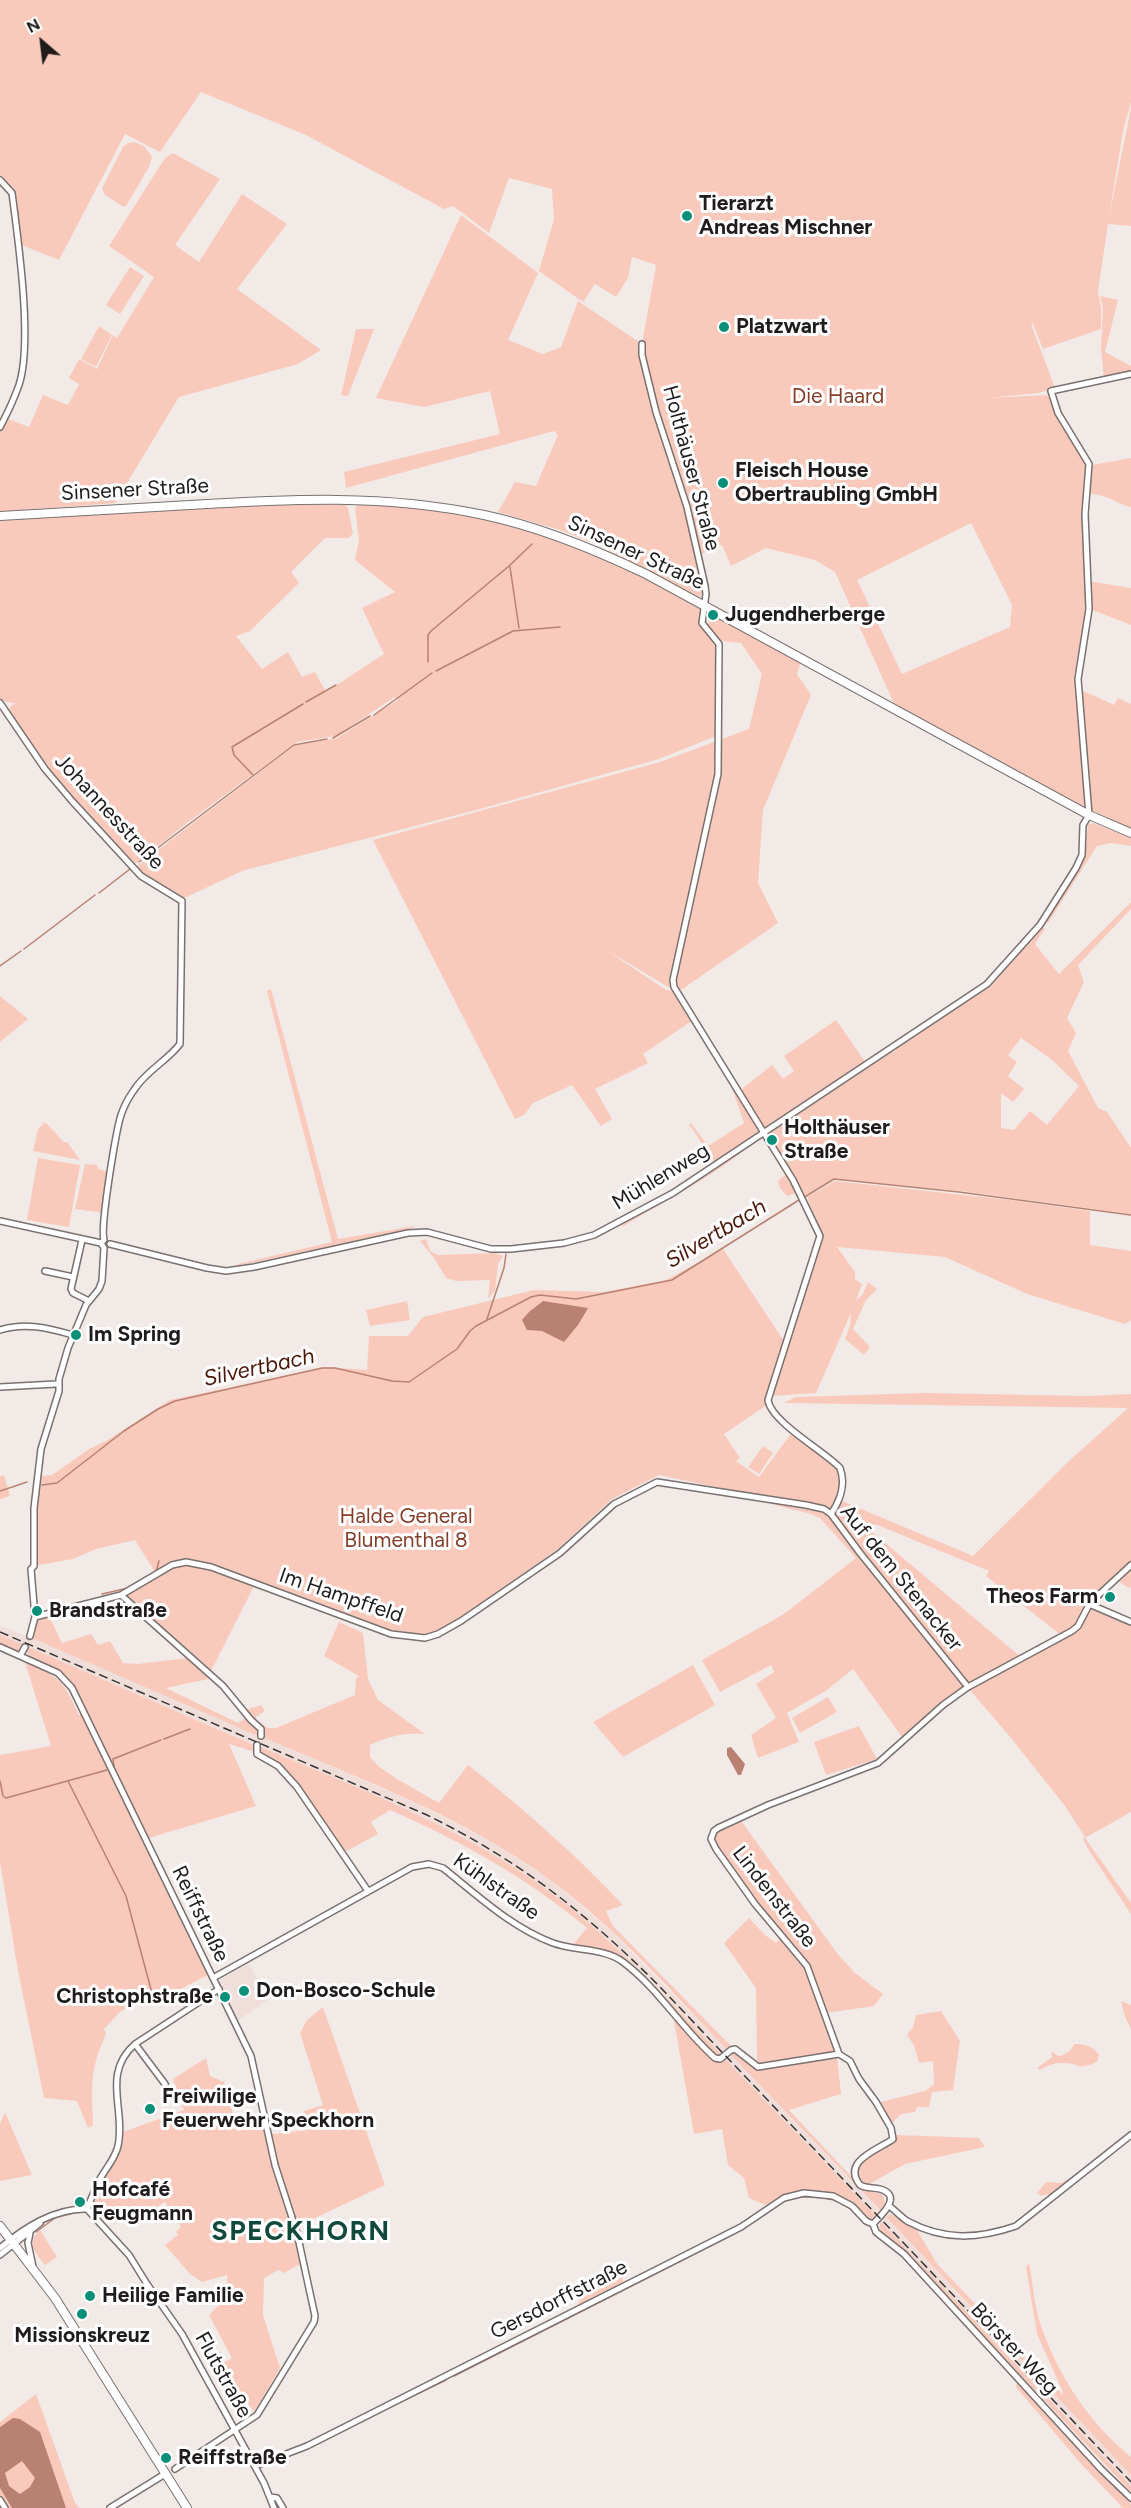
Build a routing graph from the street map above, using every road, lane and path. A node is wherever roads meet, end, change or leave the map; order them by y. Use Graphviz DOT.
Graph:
graph roads {
  1 [pos="0,180"];
  2 [pos="642,344"];
  3 [pos="1131,374"];
  4 [pos="0,427"];
  5 [pos="0,516"];
  6 [pos="705,606"];
  7 [pos="0,703"];
  8 [pos="1089,815"];
  9 [pos="1131,833"];
  10 [pos="764,1131"];
  11 [pos="0,1221"];
  12 [pos="82,1240"];
  13 [pos="105,1244"];
  14 [pos="45,1271"];
  15 [pos="73,1277"];
  16 [pos="89,1301"];
  17 [pos="0,1330"];
  18 [pos="73,1335"];
  19 [pos="57,1384"];
  20 [pos="0,1387"];
  21 [pos="657,1482"];
  22 [pos="831,1514"];
  23 [pos="1131,1565"];
  24 [pos="121,1595"];
  25 [pos="1089,1604"];
  26 [pos="35,1617"];
  27 [pos="1131,1622"];
  28 [pos="30,1636"];
  29 [pos="0,1647"];
  30 [pos="25,1647"];
  31 [pos="21,1656"];
  32 [pos="968,1687"];
  33 [pos="261,1736"];
  34 [pos="257,1745"];
  35 [pos="368,1890"];
  36 [pos="213,1978"];
  37 [pos="219,1989"];
  38 [pos="135,2044"];
  39 [pos="839,2054"];
  40 [pos="165,2084"];
  41 [pos="1131,2134"];
  42 [pos="889,2206"];
  43 [pos="87,2210"];
  44 [pos="43,2219"];
  45 [pos="873,2224"];
  46 [pos="0,2226"];
  47 [pos="30,2233"];
  48 [pos="13,2242"];
  49 [pos="0,2248"];
  50 [pos="0,2255"];
  51 [pos="33,2267"];
  52 [pos="235,2431"];
  53 [pos="255,2466"];
  54 [pos="175,2469"];
  55 [pos="163,2475"];
  56 [pos="270,2497"];
  57 [pos="1131,2498"];
  58 [pos="0,2500"];
  59 [pos="4,2508"];
  60 [pos="110,2508"];
  61 [pos="187,2508"];
  62 [pos="274,2508"];
  63 [pos="283,2508"];
  1 -- 4 [label="street"];
  2 -- 6 [label="street, Holthäuser Straße"];
  3 -- 8 [label="street, Mühlenweg"];
  5 -- 6 [label="main road, Sinsener Straße"];
  6 -- 8 [label="main road, Sinsener Straße"];
  6 -- 10 [label="street, Holthäuser Straße"];
  7 -- 13 [label="street, Johannesstraße"];
  8 -- 9 [label="main road, Sinsener Straße"];
  8 -- 10 [label="street, Mühlenweg"];
  10 -- 13 [label="street, Mühlenweg"];
  10 -- 22 [label="street, Holthäuser Straße"];
  11 -- 12 [label="street, Mühlenweg"];
  12 -- 13 [label="street, Mühlenweg"];
  12 -- 15 [label="street"];
  13 -- 16 [label="street, Johannesstraße"];
  14 -- 15 [label="street"];
  15 -- 16 [label="street"];
  16 -- 18 [label="street, Johannesstraße"];
  17 -- 18 [label="street"];
  18 -- 19 [label="street, Johannesstraße"];
  19 -- 20 [label="street"];
  19 -- 26 [label="street, Johannesstraße"];
  21 -- 22 [label="street, Auf dem Stenacker"];
  21 -- 24 [label="street, Im Hampffeld"];
  22 -- 32 [label="street, Auf dem Stenacker"];
  23 -- 25 [label="street, Lindenstraße"];
  24 -- 26 [label="street"];
  24 -- 33 [label="street"];
  25 -- 27 [label="street"];
  25 -- 32 [label="street, Lindenstraße"];
  26 -- 28 [label="street, Johannesstraße"];
  29 -- 31 [label="street, Reiffstraße"];
  30 -- 31 [label="street"];
  31 -- 36 [label="street, Reiffstraße"];
  32 -- 39 [label="street, Lindenstraße"];
  34 -- 35 [label="street"];
  35 -- 36 [label="street, Kühlstraße"];
  35 -- 39 [label="street, Kühlstraße"];
  36 -- 37 [label="street, Reiffstraße"];
  37 -- 38 [label="street"];
  37 -- 52 [label="street, Reiffstraße"];
  38 -- 40 [label="street"];
  38 -- 43 [label="street"];
  39 -- 42 [label="street, Lindenstraße"];
  41 -- 42 [label="street"];
  42 -- 45 [label="street"];
  43 -- 44 [label="street"];
  43 -- 52 [label="street, Flutstraße"];
  44 -- 47 [label="street"];
  44 -- 48 [label="street"];
  45 -- 53 [label="street, Gersdorffstraße"];
  45 -- 57 [label="street, Börster Weg"];
  46 -- 48 [label="main road"];
  47 -- 48 [label="street"];
  47 -- 51 [label="street"];
  48 -- 49 [label="street"];
  48 -- 50 [label="street"];
  48 -- 51 [label="main road"];
  51 -- 55 [label="main road"];
  52 -- 53 [label="street, Flutstraße"];
  52 -- 54 [label="street, Reiffstraße"];
  53 -- 56 [label="street, Flutstraße"];
  55 -- 60 [label="street"];
  55 -- 61 [label="main road"];
  56 -- 62 [label="street, Flutstraße"];
  56 -- 63 [label="street"];
  58 -- 59 [label="street"];
}
